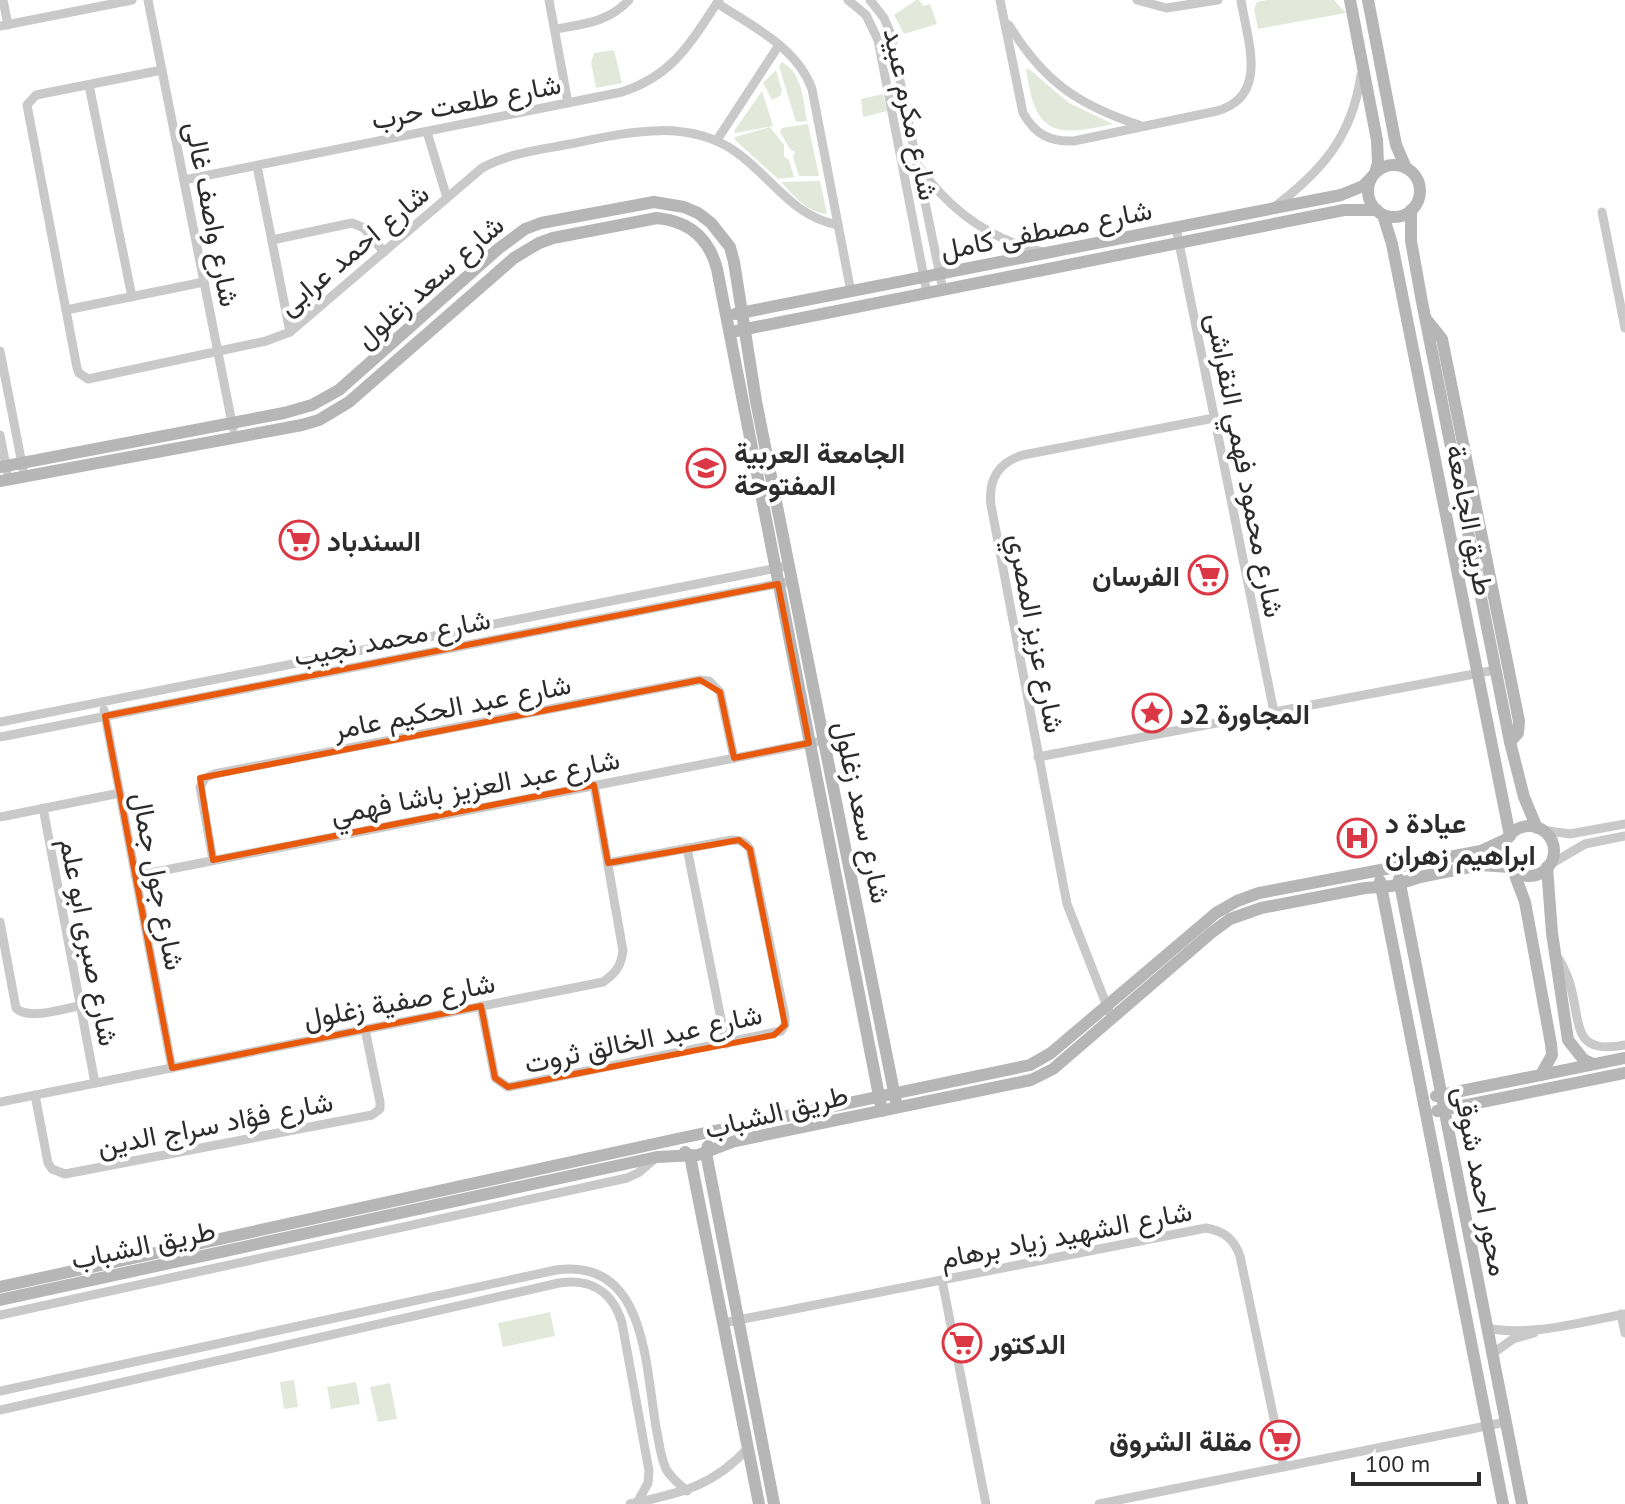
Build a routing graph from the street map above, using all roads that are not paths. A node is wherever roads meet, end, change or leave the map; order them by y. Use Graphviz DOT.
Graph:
graph roads {
  1 [pos="3,0"];
  2 [pos="132,0"];
  3 [pos="148,0"];
  4 [pos="549,0"];
  5 [pos="629,0"];
  6 [pos="848,0"];
  7 [pos="870,0"];
  8 [pos="1000,0"];
  9 [pos="1137,0"];
  10 [pos="1218,0"];
  11 [pos="1241,0"];
  12 [pos="718,1"];
  13 [pos="1370,2"];
  14 [pos="1348,3"];
  15 [pos="1004,18"];
  16 [pos="4,25"];
  17 [pos="556,29"];
  18 [pos="779,45"];
  19 [pos="1363,68"];
  20 [pos="162,70"];
  21 [pos="89,85"];
  22 [pos="568,103"];
  23 [pos="1142,126"];
  24 [pos="427,132"];
  25 [pos="717,140"];
  26 [pos="919,165"];
  27 [pos="257,166"];
  28 [pos="1406,168"];
  29 [pos="1373,176"];
  30 [pos="184,180"];
  31 [pos="447,198"];
  32 [pos="1271,209"];
  33 [pos="1411,210"];
  34 [pos="1380,212"];
  35 [pos="1602,212"];
  36 [pos="838,225"];
  37 [pos="1176,228"];
  38 [pos="272,240"];
  39 [pos="1179,243"];
  40 [pos="384,252"];
  41 [pos="1047,253"];
  42 [pos="477,267"];
  43 [pos="940,274"];
  44 [pos="924,277"];
  45 [pos="204,282"];
  46 [pos="487,282"];
  47 [pos="943,290"];
  48 [pos="450,291"];
  49 [pos="851,292"];
  50 [pos="927,293"];
  51 [pos="132,297"];
  52 [pos="462,304"];
  53 [pos="760,309"];
  54 [pos="66,310"];
  55 [pos="742,313"];
  56 [pos="726,316"];
  57 [pos="1425,318"];
  58 [pos="762,326"];
  59 [pos="1625,328"];
  60 [pos="744,329"];
  61 [pos="290,332"];
  62 [pos="729,333"];
  63 [pos="0,351"];
  64 [pos="217,351"];
  65 [pos="1214,418"];
  66 [pos="232,423"];
  67 [pos="0,435"];
  68 [pos="235,437"];
  69 [pos="23,469"];
  70 [pos="4,473"];
  71 [pos="1474,562"];
  72 [pos="1455,565"];
  73 [pos="789,566"];
  74 [pos="775,569"];
  75 [pos="792,581"];
  76 [pos="778,584"];
  77 [pos="570,610"];
  78 [pos="572,624"];
  79 [pos="1495,670"];
  80 [pos="1477,673"];
  81 [pos="102,703"];
  82 [pos="1274,712"];
  83 [pos="105,716"];
  84 [pos="0,722"];
  85 [pos="0,737"];
  86 [pos="824,740"];
  87 [pos="1510,742"];
  88 [pos="809,743"];
  89 [pos="1038,757"];
  90 [pos="734,758"];
  91 [pos="594,785"];
  92 [pos="120,793"];
  93 [pos="43,808"];
  94 [pos="0,817"];
  95 [pos="1625,824"];
  96 [pos="1539,829"];
  97 [pos="1625,836"];
  98 [pos="1508,838"];
  99 [pos="687,848"];
  100 [pos="213,860"];
  101 [pos="608,863"];
  102 [pos="1548,866"];
  103 [pos="1397,867"];
  104 [pos="1512,869"];
  105 [pos="1378,870"];
  106 [pos="135,876"];
  107 [pos="1400,884"];
  108 [pos="1381,888"];
  109 [pos="0,922"];
  110 [pos="1554,953"];
  111 [pos="1106,1005"];
  112 [pos="80,1006"];
  113 [pos="481,1006"];
  114 [pos="1112,1019"];
  115 [pos="365,1029"];
  116 [pos="1568,1040"];
  117 [pos="726,1044"];
  118 [pos="1551,1044"];
  119 [pos="1625,1045"];
  120 [pos="1625,1058"];
  121 [pos="1593,1064"];
  122 [pos="172,1068"];
  123 [pos="1625,1073"];
  124 [pos="1541,1075"];
  125 [pos="1509,1081"];
  126 [pos="95,1083"];
  127 [pos="35,1095"];
  128 [pos="1441,1095"];
  129 [pos="1512,1095"];
  130 [pos="1423,1098"];
  131 [pos="896,1101"];
  132 [pos="0,1102"];
  133 [pos="880,1104"];
  134 [pos="1444,1109"];
  135 [pos="1426,1113"];
  136 [pos="702,1133"];
  137 [pos="686,1137"];
  138 [pos="706,1153"];
  139 [pos="690,1156"];
  140 [pos="657,1157"];
  141 [pos="942,1280"];
  142 [pos="3,1284"];
  143 [pos="444,1295"];
  144 [pos="0,1300"];
  145 [pos="447,1309"];
  146 [pos="1623,1314"];
  147 [pos="0,1315"];
  148 [pos="738,1320"];
  149 [pos="723,1323"];
  150 [pos="1556,1327"];
  151 [pos="293,1328"];
  152 [pos="1487,1328"];
  153 [pos="1625,1333"];
  154 [pos="296,1342"];
  155 [pos="224,1343"];
  156 [pos="1492,1354"];
  157 [pos="227,1357"];
  158 [pos="0,1391"];
  159 [pos="0,1410"];
  160 [pos="1506,1422"];
  161 [pos="1487,1426"];
  162 [pos="748,1448"];
  163 [pos="1284,1467"];
  164 [pos="687,1491"];
  165 [pos="634,1503"];
  166 [pos="759,1504"];
  167 [pos="774,1504"];
  168 [pos="986,1504"];
  169 [pos="1099,1504"];
  170 [pos="1503,1504"];
  171 [pos="1522,1504"];
  1 -- 16 [label="street"];
  2 -- 16 [label="street"];
  3 -- 20 [label="street, شارع واصف غالى"];
  4 -- 17 [label="street"];
  5 -- 17 [label="street"];
  6 -- 44 [label="street, شارع مكرم عبيد"];
  7 -- 26 [label="street, شارع مكرم عبيد"];
  8 -- 15 [label="street"];
  9 -- 10 [label="street"];
  11 -- 23 [label="street"];
  12 -- 18 [label="street"];
  12 -- 22 [label="street, شارع طلعت حرب"];
  13 -- 28 [label="street"];
  14 -- 19 [label="street"];
  15 -- 23 [label="street"];
  15 -- 23 [label="street"];
  17 -- 22 [label="street"];
  18 -- 25 [label="street"];
  18 -- 36 [label="street"];
  19 -- 29 [label="street"];
  19 -- 32 [label="street"];
  20 -- 21 [label="street, شارع احمد عرابى"];
  20 -- 30 [label="street, شارع واصف غالى"];
  21 -- 51 [label="street"];
  21 -- 54 [label="street, شارع احمد عرابى"];
  22 -- 24 [label="street, شارع طلعت حرب"];
  24 -- 27 [label="street, شارع طلعت حرب"];
  24 -- 31 [label="street"];
  25 -- 31 [label="street, شارع احمد عرابى"];
  25 -- 36 [label="street, شارع احمد عرابى"];
  26 -- 41 [label="street"];
  26 -- 43 [label="street, شارع مكرم عبيد"];
  27 -- 30 [label="street, شارع طلعت حرب"];
  27 -- 38 [label="street"];
  28 -- 29 [label="street"];
  28 -- 33 [label="street"];
  29 -- 32 [label="street, شارع مصطفى كامل"];
  29 -- 34 [label="street"];
  30 -- 45 [label="street, شارع واصف غالى"];
  31 -- 40 [label="street, شارع احمد عرابى"];
  32 -- 37 [label="street, شارع مصطفى كامل"];
  33 -- 34 [label="street"];
  33 -- 57 [label="street, طريق الجامعة"];
  34 -- 39 [label="street, شارع مصطفى كامل"];
  34 -- 72 [label="street, طريق الجامعة"];
  35 -- 59 [label="street"];
  36 -- 49 [label="street"];
  37 -- 39 [label="street, شارع محمود فهمي النقراشى"];
  37 -- 41 [label="street, شارع مصطفى كامل"];
  38 -- 40 [label="street"];
  38 -- 61 [label="street"];
  39 -- 47 [label="street, شارع مصطفى كامل"];
  39 -- 65 [label="street, شارع محمود فهمي النقراشى"];
  40 -- 61 [label="street, شارع احمد عرابى"];
  41 -- 43 [label="street, شارع مصطفى كامل"];
  42 -- 46 [label="street"];
  42 -- 48 [label="street, شارع سعد زغلول"];
  42 -- 55 [label="street, شارع سعد زغلول"];
  43 -- 44 [label="street, شارع مصطفى كامل"];
  43 -- 47 [label="street, شارع مكرم عبيد"];
  44 -- 49 [label="street, شارع مصطفى كامل"];
  44 -- 50 [label="street, شارع مكرم عبيد"];
  45 -- 51 [label="street"];
  45 -- 64 [label="street, شارع واصف غالى"];
  46 -- 52 [label="street, شارع سعد زغلول"];
  46 -- 56 [label="street, شارع سعد زغلول"];
  47 -- 50 [label="street, شارع مصطفى كامل"];
  48 -- 52 [label="street"];
  48 -- 66 [label="street, شارع سعد زغلول"];
  49 -- 53 [label="street, شارع مصطفى كامل"];
  50 -- 58 [label="street, شارع مصطفى كامل"];
  51 -- 54 [label="street"];
  52 -- 68 [label="street, شارع سعد زغلول"];
  53 -- 55 [label="street, شارع مصطفى كامل"];
  53 -- 58 [label="street"];
  54 -- 64 [label="street, شارع احمد عرابى"];
  55 -- 56 [label="street, شارع مصطفى كامل"];
  55 -- 60 [label="street, شارع سعد زغلول"];
  56 -- 62 [label="street, شارع سعد زغلول"];
  57 -- 71 [label="street, طريق الجامعة"];
  57 -- 87 [label="street"];
  58 -- 60 [label="street, شارع مصطفى كامل"];
  60 -- 62 [label="street, شارع مصطفى كامل"];
  60 -- 73 [label="street, شارع سعد زغلول"];
  61 -- 64 [label="street, شارع احمد عرابى"];
  62 -- 74 [label="street, شارع سعد زغلول"];
  63 -- 69 [label="street"];
  64 -- 66 [label="street, شارع واصف غالى"];
  65 -- 82 [label="street, شارع محمود فهمي النقراشى"];
  65 -- 89 [label="street, شارع عزيز المصري"];
  66 -- 68 [label="street, شارع واصف غالى"];
  66 -- 69 [label="street, شارع سعد زغلول"];
  67 -- 70 [label="street"];
  68 -- 69 [label="street, شارع سعد زغلول"];
  69 -- 70 [label="street, شارع سعد زغلول"];
  71 -- 72 [label="street"];
  71 -- 79 [label="street, طريق الجامعة"];
  72 -- 80 [label="street, طريق الجامعة"];
  73 -- 74 [label="street, شارع محمد نجيب"];
  73 -- 75 [label="street, شارع سعد زغلول"];
  74 -- 76 [label="street, شارع سعد زغلول"];
  74 -- 77 [label="street, شارع محمد نجيب"];
  75 -- 76 [label="street, شارع محمد نجيب"];
  75 -- 86 [label="street, شارع سعد زغلول"];
  76 -- 78 [label="street, شارع محمد نجيب"];
  76 -- 88 [label="street, شارع سعد زغلول"];
  77 -- 78 [label="street"];
  77 -- 81 [label="street, شارع محمد نجيب"];
  78 -- 83 [label="street, شارع محمد نجيب"];
  79 -- 80 [label="street"];
  79 -- 87 [label="street, طريق الجامعة"];
  80 -- 82 [label="street"];
  80 -- 98 [label="street, طريق الجامعة"];
  81 -- 83 [label="street, شارع جول جمال"];
  81 -- 84 [label="street, شارع محمد نجيب"];
  82 -- 89 [label="street"];
  83 -- 85 [label="street, شارع محمد نجيب"];
  83 -- 92 [label="street, شارع جول جمال"];
  86 -- 88 [label="street, شارع عبد العزيز باشا فهمي"];
  86 -- 131 [label="street, شارع سعد زغلول"];
  87 -- 96 [label="street, طريق الجامعة"];
  88 -- 90 [label="street, شارع عبد العزيز باشا فهمي"];
  88 -- 133 [label="street, شارع سعد زغلول"];
  89 -- 111 [label="street, شارع عزيز المصري"];
  90 -- 91 [label="street, شارع عبد العزيز باشا فهمي"];
  90 -- 100 [label="street, شارع عبد الحكيم عامر"];
  91 -- 100 [label="street, شارع عبد العزيز باشا فهمي"];
  91 -- 101 [label="street, شارع صفية زغلول"];
  92 -- 93 [label="street"];
  92 -- 106 [label="street, شارع جول جمال"];
  93 -- 94 [label="street"];
  93 -- 112 [label="street, شارع صبرى ابو علم"];
  95 -- 96 [label="street"];
  96 -- 98 [label="street"];
  96 -- 102 [label="street"];
  97 -- 102 [label="street"];
  98 -- 103 [label="street, طريق الشباب"];
  98 -- 104 [label="street"];
  99 -- 101 [label="street, شارع عبد الخالق ثروت"];
  99 -- 117 [label="street"];
  99 -- 117 [label="street, شارع عبد الخالق ثروت"];
  100 -- 106 [label="street, شارع عبد العزيز باشا فهمي"];
  101 -- 113 [label="street, شارع صفية زغلول"];
  102 -- 104 [label="street"];
  102 -- 110 [label="street"];
  103 -- 105 [label="street, طريق الشباب"];
  103 -- 107 [label="street, محور احمد شوقى"];
  104 -- 107 [label="street, طريق الشباب"];
  104 -- 118 [label="street"];
  105 -- 108 [label="street, محور احمد شوقى"];
  105 -- 111 [label="street, طريق الشباب"];
  106 -- 122 [label="street, شارع جول جمال"];
  107 -- 108 [label="street, طريق الشباب"];
  107 -- 128 [label="street, محور احمد شوقى"];
  108 -- 114 [label="street, طريق الشباب"];
  108 -- 130 [label="street, محور احمد شوقى"];
  109 -- 112 [label="street"];
  110 -- 116 [label="street"];
  110 -- 119 [label="street"];
  111 -- 114 [label="street, شارع عزيز المصري"];
  111 -- 131 [label="street, طريق الشباب"];
  112 -- 126 [label="street, شارع صبرى ابو علم"];
  113 -- 115 [label="street, شارع صفية زغلول"];
  113 -- 117 [label="street, شارع عبد الخالق ثروت"];
  114 -- 131 [label="street, طريق الشباب"];
  115 -- 122 [label="street, شارع صفية زغلول"];
  115 -- 127 [label="street, شارع فؤاد سراج الدين"];
  116 -- 118 [label="street"];
  116 -- 121 [label="street"];
  118 -- 124 [label="street"];
  120 -- 121 [label="street"];
  121 -- 124 [label="street"];
  122 -- 126 [label="street, شارع صفية زغلول"];
  123 -- 129 [label="street"];
  124 -- 125 [label="street"];
  125 -- 128 [label="street"];
  125 -- 129 [label="street"];
  126 -- 127 [label="street, شارع صفية زغلول"];
  127 -- 132 [label="street, شارع صفية زغلول"];
  128 -- 130 [label="street"];
  128 -- 134 [label="street, محور احمد شوقى"];
  129 -- 134 [label="street"];
  130 -- 135 [label="street, محور احمد شوقى"];
  131 -- 133 [label="street, طريق الشباب"];
  133 -- 136 [label="street, طريق الشباب"];
  133 -- 138 [label="street, طريق الشباب"];
  134 -- 135 [label="street"];
  134 -- 152 [label="street, محور احمد شوقى"];
  135 -- 161 [label="street, محور احمد شوقى"];
  136 -- 137 [label="street, طريق الشباب"];
  136 -- 138 [label="street"];
  137 -- 139 [label="street"];
  137 -- 142 [label="street, طريق الشباب"];
  138 -- 139 [label="street, طريق الشباب"];
  138 -- 148 [label="street"];
  139 -- 140 [label="street, طريق الشباب"];
  139 -- 149 [label="street"];
  140 -- 144 [label="street, طريق الشباب"];
  140 -- 147 [label="street"];
  141 -- 148 [label="street, شارع الشهيد زياد برهام"];
  141 -- 163 [label="street, شارع الشهيد زياد برهام"];
  141 -- 168 [label="street"];
  143 -- 145 [label="street"];
  143 -- 151 [label="street"];
  143 -- 164 [label="street"];
  145 -- 154 [label="street"];
  145 -- 165 [label="street"];
  146 -- 150 [label="street"];
  146 -- 153 [label="street"];
  148 -- 149 [label="street, شارع الشهيد زياد برهام"];
  148 -- 167 [label="street"];
  149 -- 162 [label="street"];
  150 -- 152 [label="street"];
  150 -- 156 [label="street"];
  151 -- 154 [label="street"];
  151 -- 155 [label="street"];
  152 -- 156 [label="street, محور احمد شوقى"];
  154 -- 157 [label="street"];
  155 -- 157 [label="street"];
  155 -- 158 [label="street"];
  156 -- 160 [label="street, محور احمد شوقى"];
  157 -- 159 [label="street"];
  160 -- 161 [label="street"];
  160 -- 171 [label="street, محور احمد شوقى"];
  161 -- 163 [label="street"];
  161 -- 170 [label="street, محور احمد شوقى"];
  162 -- 164 [label="street"];
  162 -- 166 [label="street"];
  163 -- 169 [label="street"];
  164 -- 165 [label="street"];
}
